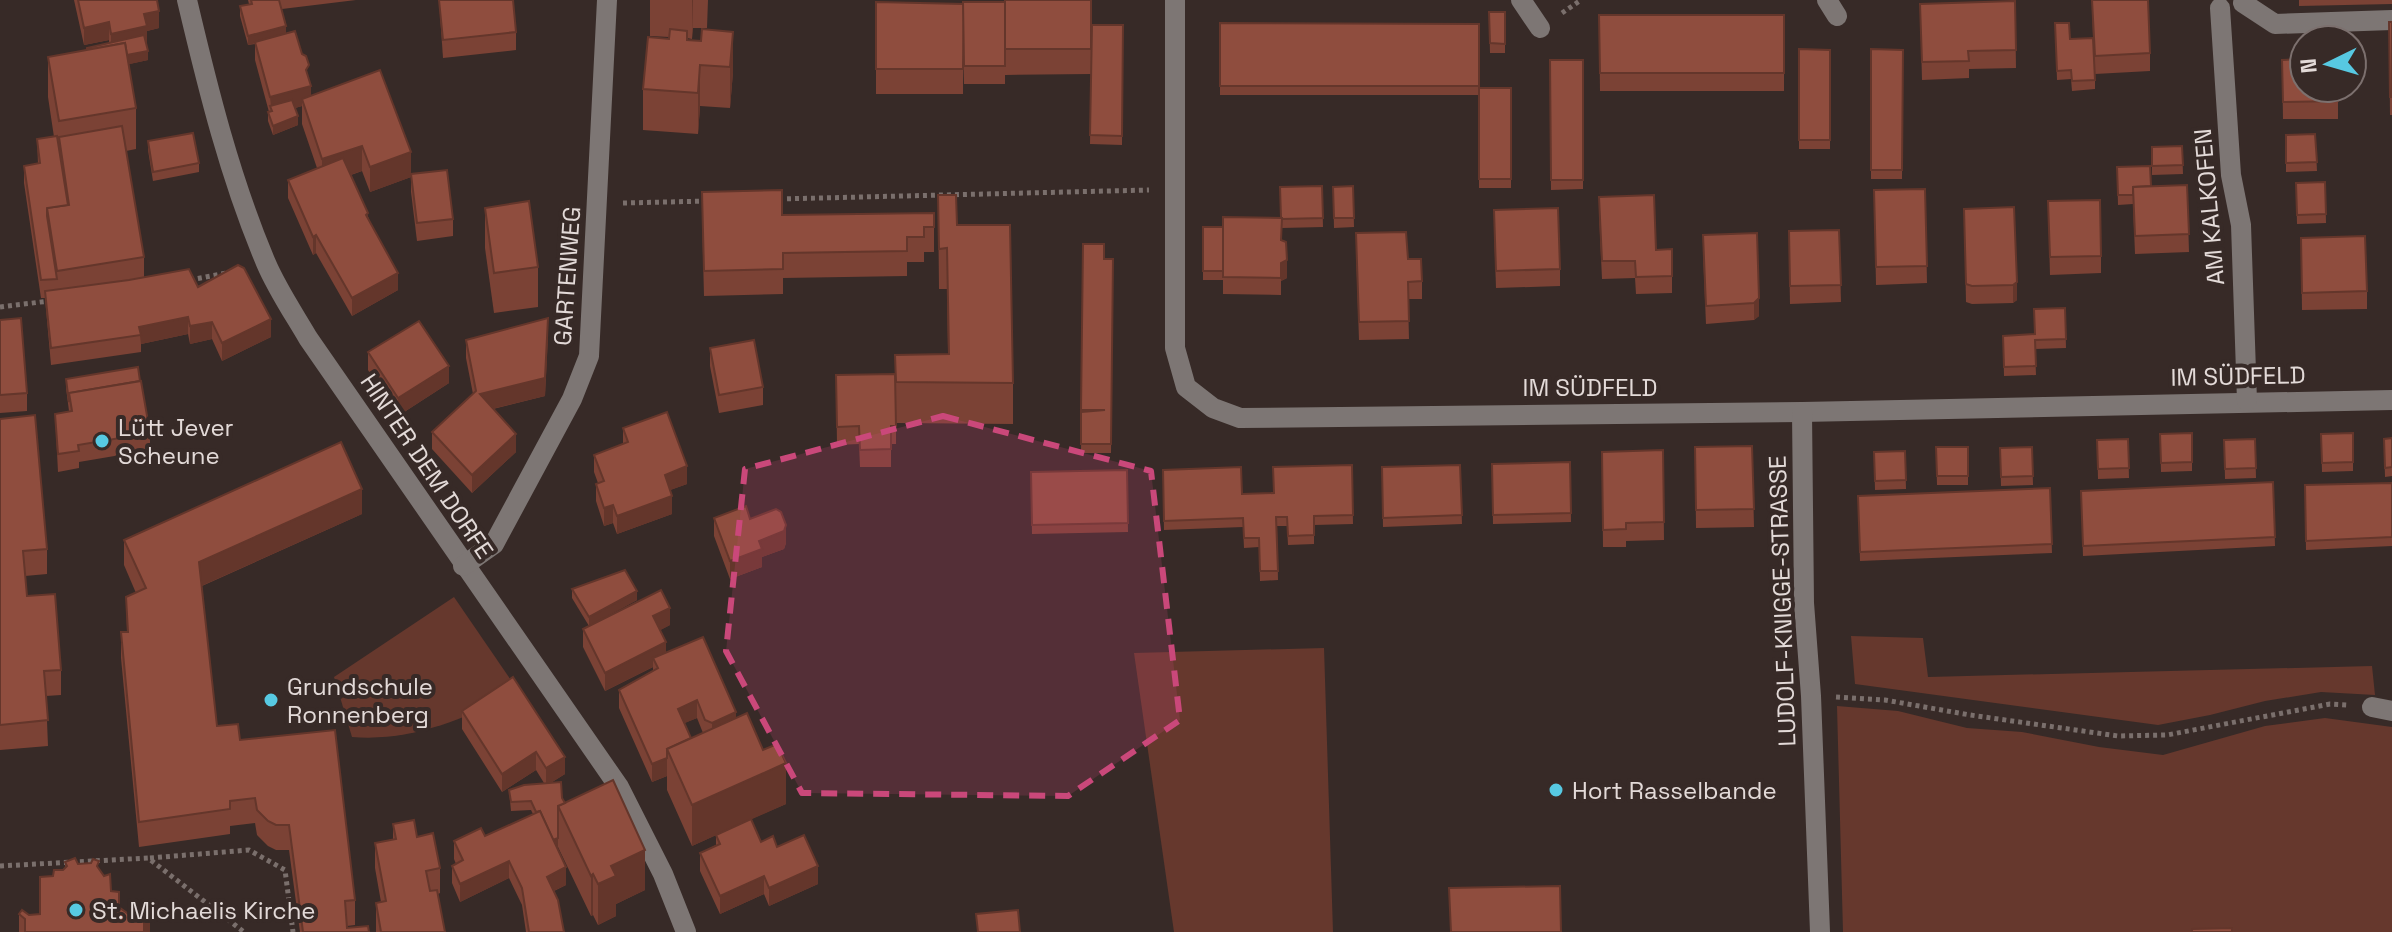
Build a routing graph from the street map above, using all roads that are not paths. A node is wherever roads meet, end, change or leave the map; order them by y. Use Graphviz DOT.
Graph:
graph roads {
  1 [pos="187,0"];
  2 [pos="607,0"];
  3 [pos="1175,0"];
  4 [pos="1521,0"];
  5 [pos="2200,0"];
  6 [pos="2245,2"];
  7 [pos="2220,8"];
  8 [pos="2392,20"];
  9 [pos="1540,28"];
  10 [pos="2392,400"];
  11 [pos="2247,401"];
  12 [pos="1802,412"];
  13 [pos="463,566"];
  14 [pos="686,932"];
  15 [pos="1820,932"];
  1 -- 13 [label="street, HINTER DEM DORFE"];
  2 -- 13 [label="street, GARTENWEG"];
  3 -- 12 [label="street, IM SÜDFELD"];
  4 -- 9 [label="street"];
  5 -- 7 [label="street"];
  6 -- 7 [label="street"];
  6 -- 8 [label="street"];
  7 -- 11 [label="street, AM KALKOFEN"];
  10 -- 11 [label="street, IM SÜDFELD"];
  11 -- 12 [label="street, IM SÜDFELD"];
  12 -- 15 [label="street, LUDOLF-KNIGGE-STRASSE"];
  13 -- 14 [label="street, HINTER DEM DORFE"];
}
